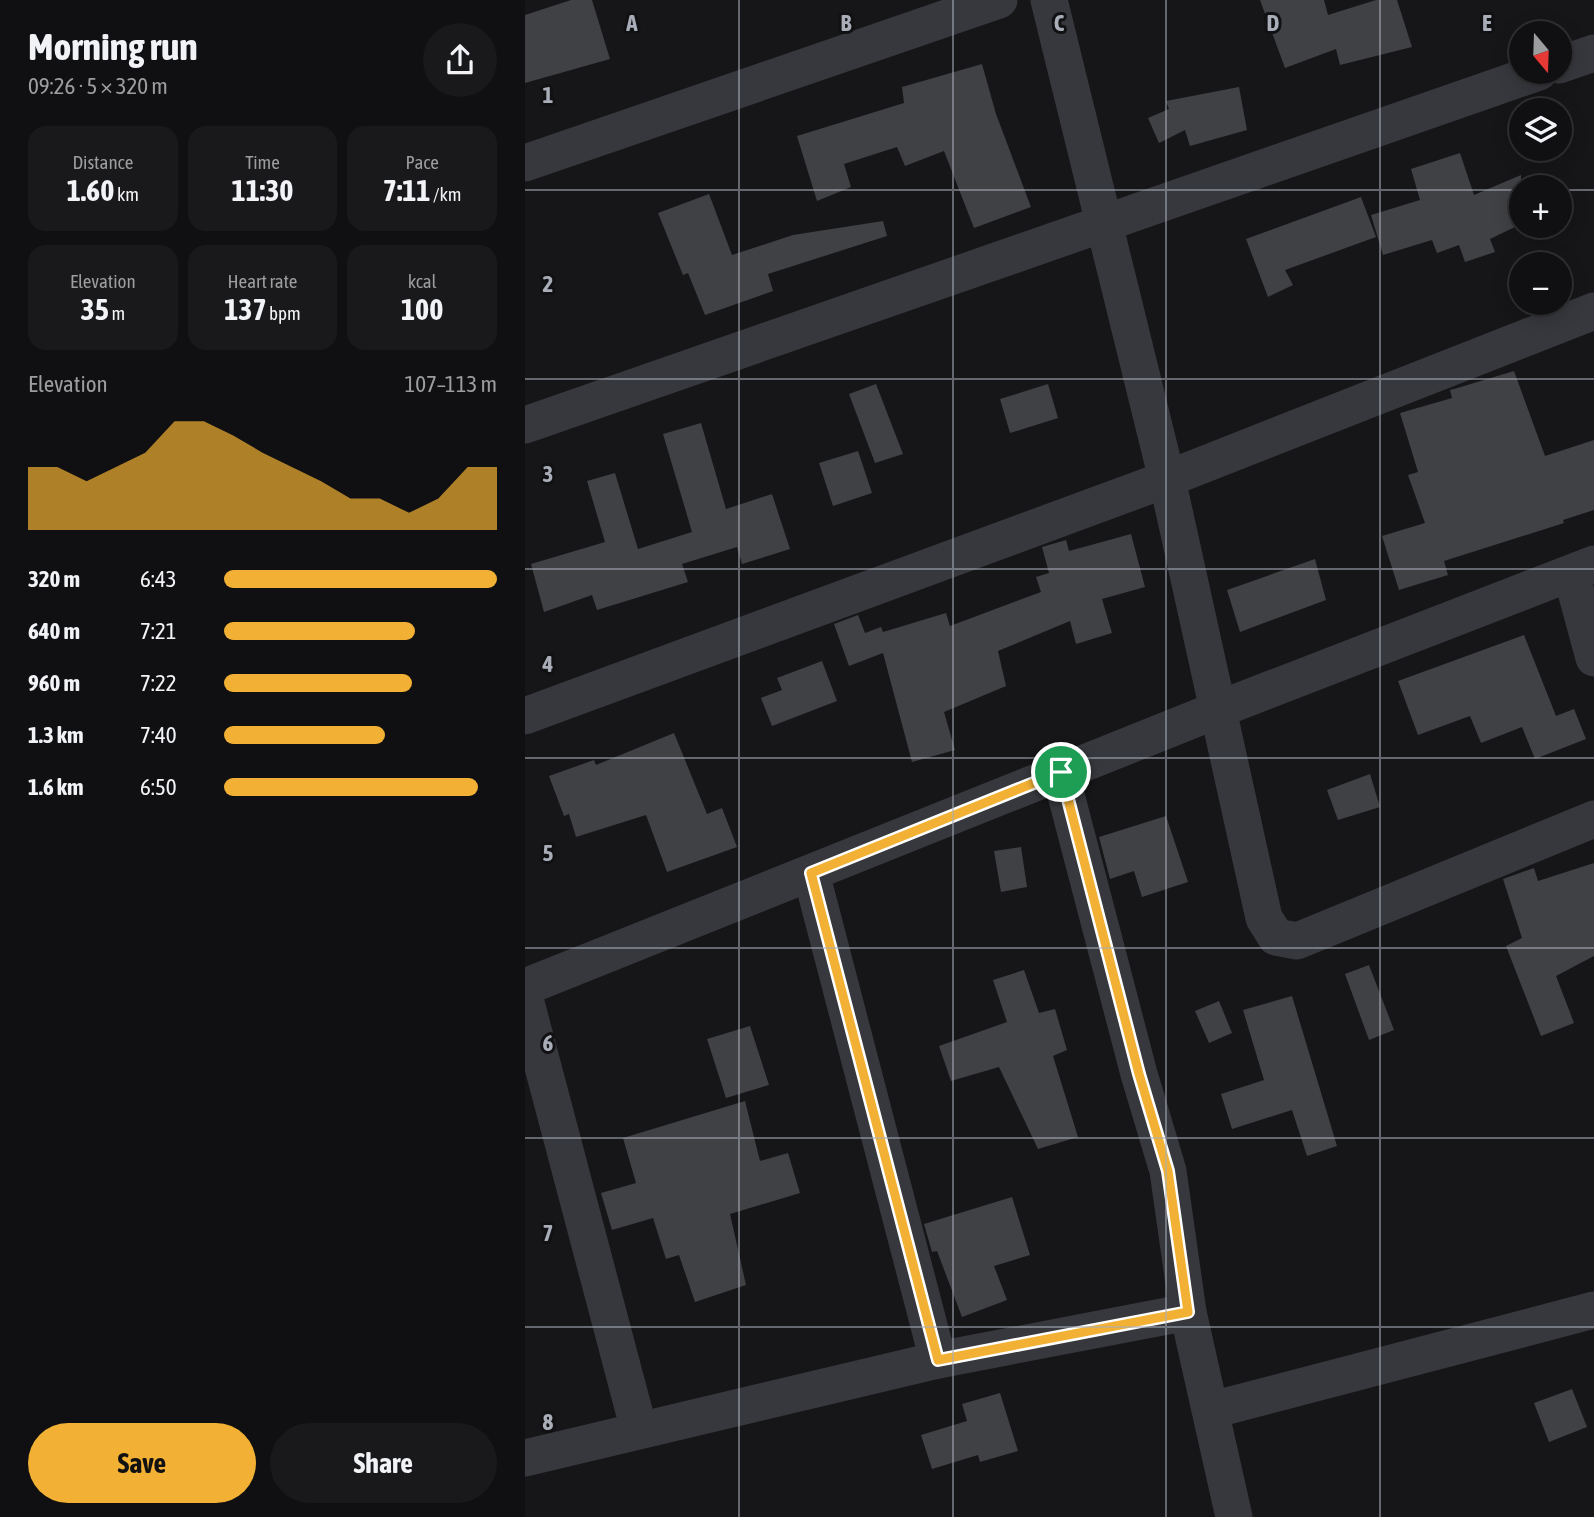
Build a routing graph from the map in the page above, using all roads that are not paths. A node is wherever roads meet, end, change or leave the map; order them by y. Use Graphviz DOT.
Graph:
graph roads {
  1 [pos="999,0"];
  2 [pos="1049,0"];
  3 [pos="1594,53"];
  4 [pos="1572,61"];
  5 [pos="1509,82"];
  6 [pos="525,163"];
  7 [pos="1104,223"];
  8 [pos="1594,311"];
  9 [pos="525,425"];
  10 [pos="1167,479"];
  11 [pos="1582,569"];
  12 [pos="1594,658"];
  13 [pos="1217,710"];
  14 [pos="525,716"];
  15 [pos="1061,772"];
  16 [pos="1594,819"];
  17 [pos="811,873"];
  18 [pos="525,987"];
  19 [pos="525,999"];
  20 [pos="1594,1310"];
  21 [pos="1188,1312"];
  22 [pos="938,1360"];
  23 [pos="1212,1410"];
  24 [pos="639,1430"];
  25 [pos="525,1458"];
  26 [pos="1234,1517"];
  1 -- 6 [label="street"];
  2 -- 7 [label="street"];
  3 -- 4 [label="street"];
  5 -- 7 [label="street"];
  7 -- 9 [label="street"];
  7 -- 10 [label="street"];
  8 -- 10 [label="street"];
  10 -- 13 [label="street"];
  10 -- 14 [label="street"];
  11 -- 12 [label="street"];
  11 -- 13 [label="street"];
  13 -- 15 [label="street"];
  13 -- 16 [label="street"];
  15 -- 17 [label="street"];
  15 -- 21 [label="street"];
  17 -- 18 [label="street"];
  17 -- 22 [label="street"];
  19 -- 24 [label="street"];
  20 -- 23 [label="street"];
  21 -- 22 [label="street"];
  21 -- 23 [label="street"];
  22 -- 24 [label="street"];
  23 -- 26 [label="street"];
  24 -- 25 [label="street"];
}
